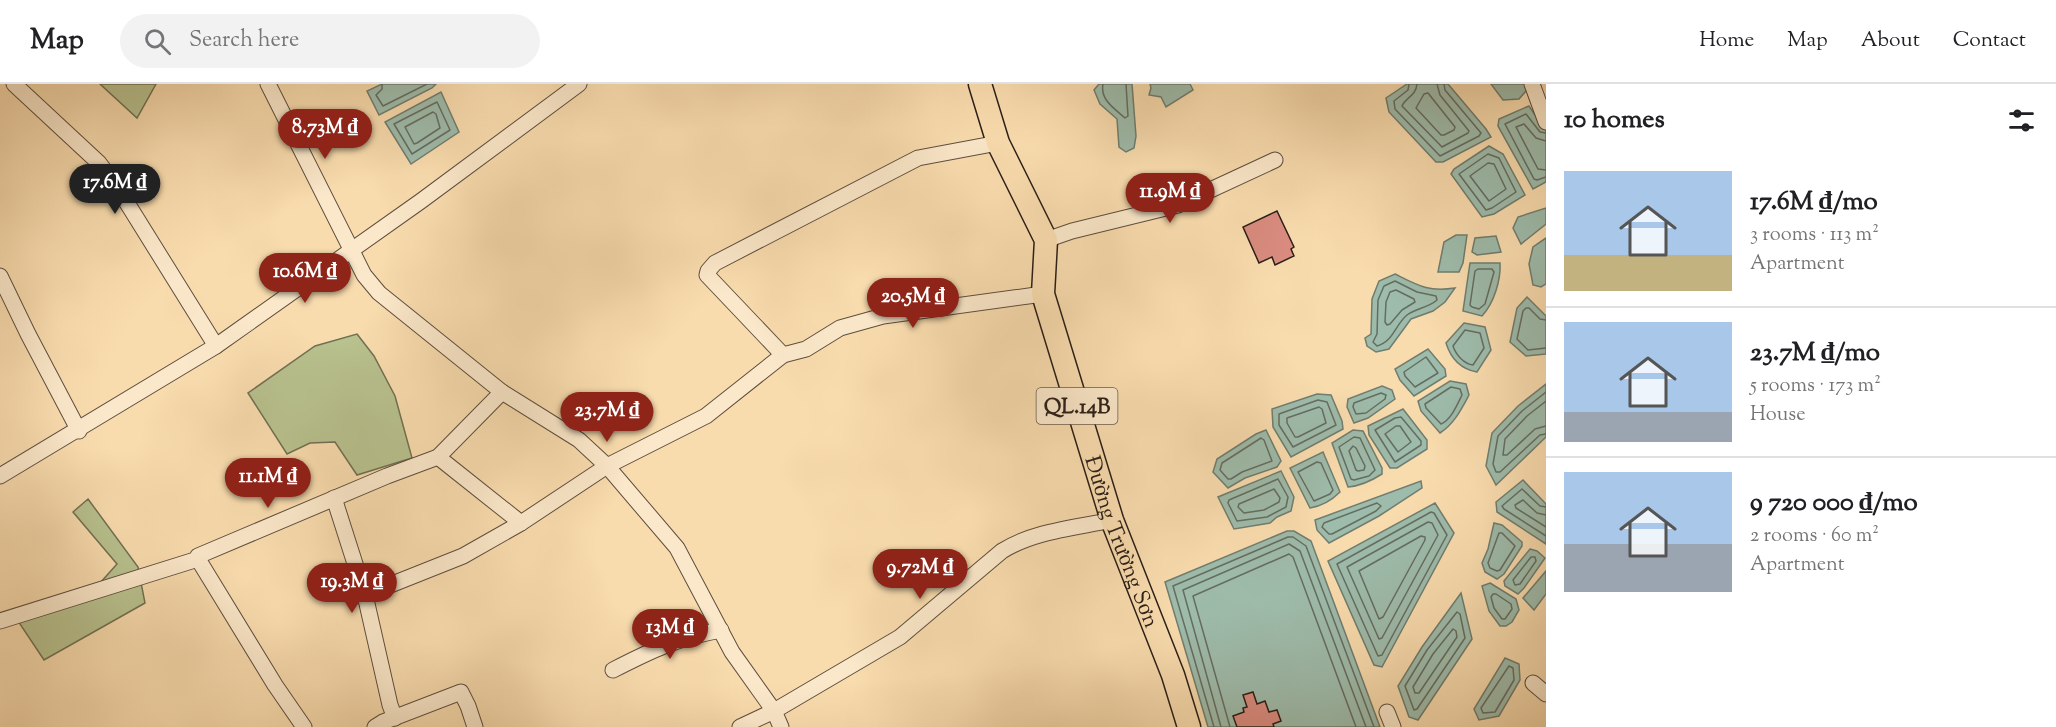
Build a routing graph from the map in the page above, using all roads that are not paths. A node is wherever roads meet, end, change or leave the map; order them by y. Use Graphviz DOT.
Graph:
graph roads {
  1 [pos="14,84"];
  2 [pos="268,84"];
  3 [pos="579,84"];
  4 [pos="980,84"];
  5 [pos="1532,84"];
  6 [pos="1546,122"];
  7 [pos="998,143"];
  8 [pos="1275,160"];
  9 [pos="1046,240"];
  10 [pos="351,251"];
  11 [pos="0,276"];
  12 [pos="1043,294"];
  13 [pos="216,346"];
  14 [pos="783,355"];
  15 [pos="502,392"];
  16 [pos="79,430"];
  17 [pos="438,457"];
  18 [pos="607,466"];
  19 [pos="0,476"];
  20 [pos="334,498"];
  21 [pos="1112,520"];
  22 [pos="521,523"];
  23 [pos="198,559"];
  24 [pos="365,595"];
  25 [pos="0,621"];
  26 [pos="720,630"];
  27 [pos="612,670"];
  28 [pos="1533,683"];
  29 [pos="1546,694"];
  30 [pos="774,711"];
  31 [pos="1387,712"];
  32 [pos="395,718"];
  33 [pos="304,727"];
  34 [pos="375,727"];
  35 [pos="475,727"];
  36 [pos="740,727"];
  37 [pos="781,727"];
  38 [pos="1189,727"];
  39 [pos="1393,727"];
  1 -- 13 [label="street"];
  2 -- 10 [label="street"];
  3 -- 10 [label="street"];
  4 -- 7 [label="highway, Đường Trường Sơn / QL.14B"];
  5 -- 6 [label="street"];
  7 -- 9 [label="highway, Đường Trường Sơn / QL.14B"];
  7 -- 14 [label="street"];
  8 -- 9 [label="street"];
  9 -- 12 [label="highway, Đường Trường Sơn / QL.14B"];
  10 -- 13 [label="street"];
  10 -- 15 [label="street"];
  11 -- 16 [label="street"];
  12 -- 14 [label="street"];
  12 -- 21 [label="highway, Đường Trường Sơn / QL.14B"];
  13 -- 16 [label="street"];
  14 -- 18 [label="street"];
  15 -- 17 [label="street"];
  15 -- 18 [label="street"];
  16 -- 19 [label="street"];
  17 -- 20 [label="street"];
  17 -- 22 [label="street"];
  18 -- 22 [label="street"];
  18 -- 26 [label="street"];
  20 -- 23 [label="street"];
  20 -- 24 [label="street"];
  21 -- 30 [label="street"];
  21 -- 38 [label="highway, Đường Trường Sơn / QL.14B"];
  22 -- 24 [label="street"];
  23 -- 25 [label="street"];
  23 -- 33 [label="street"];
  24 -- 32 [label="street"];
  26 -- 27 [label="street"];
  26 -- 30 [label="street"];
  28 -- 29 [label="street"];
  30 -- 36 [label="street"];
  30 -- 37 [label="street"];
  31 -- 39 [label="street"];
  32 -- 34 [label="street"];
  32 -- 35 [label="street"];
}
